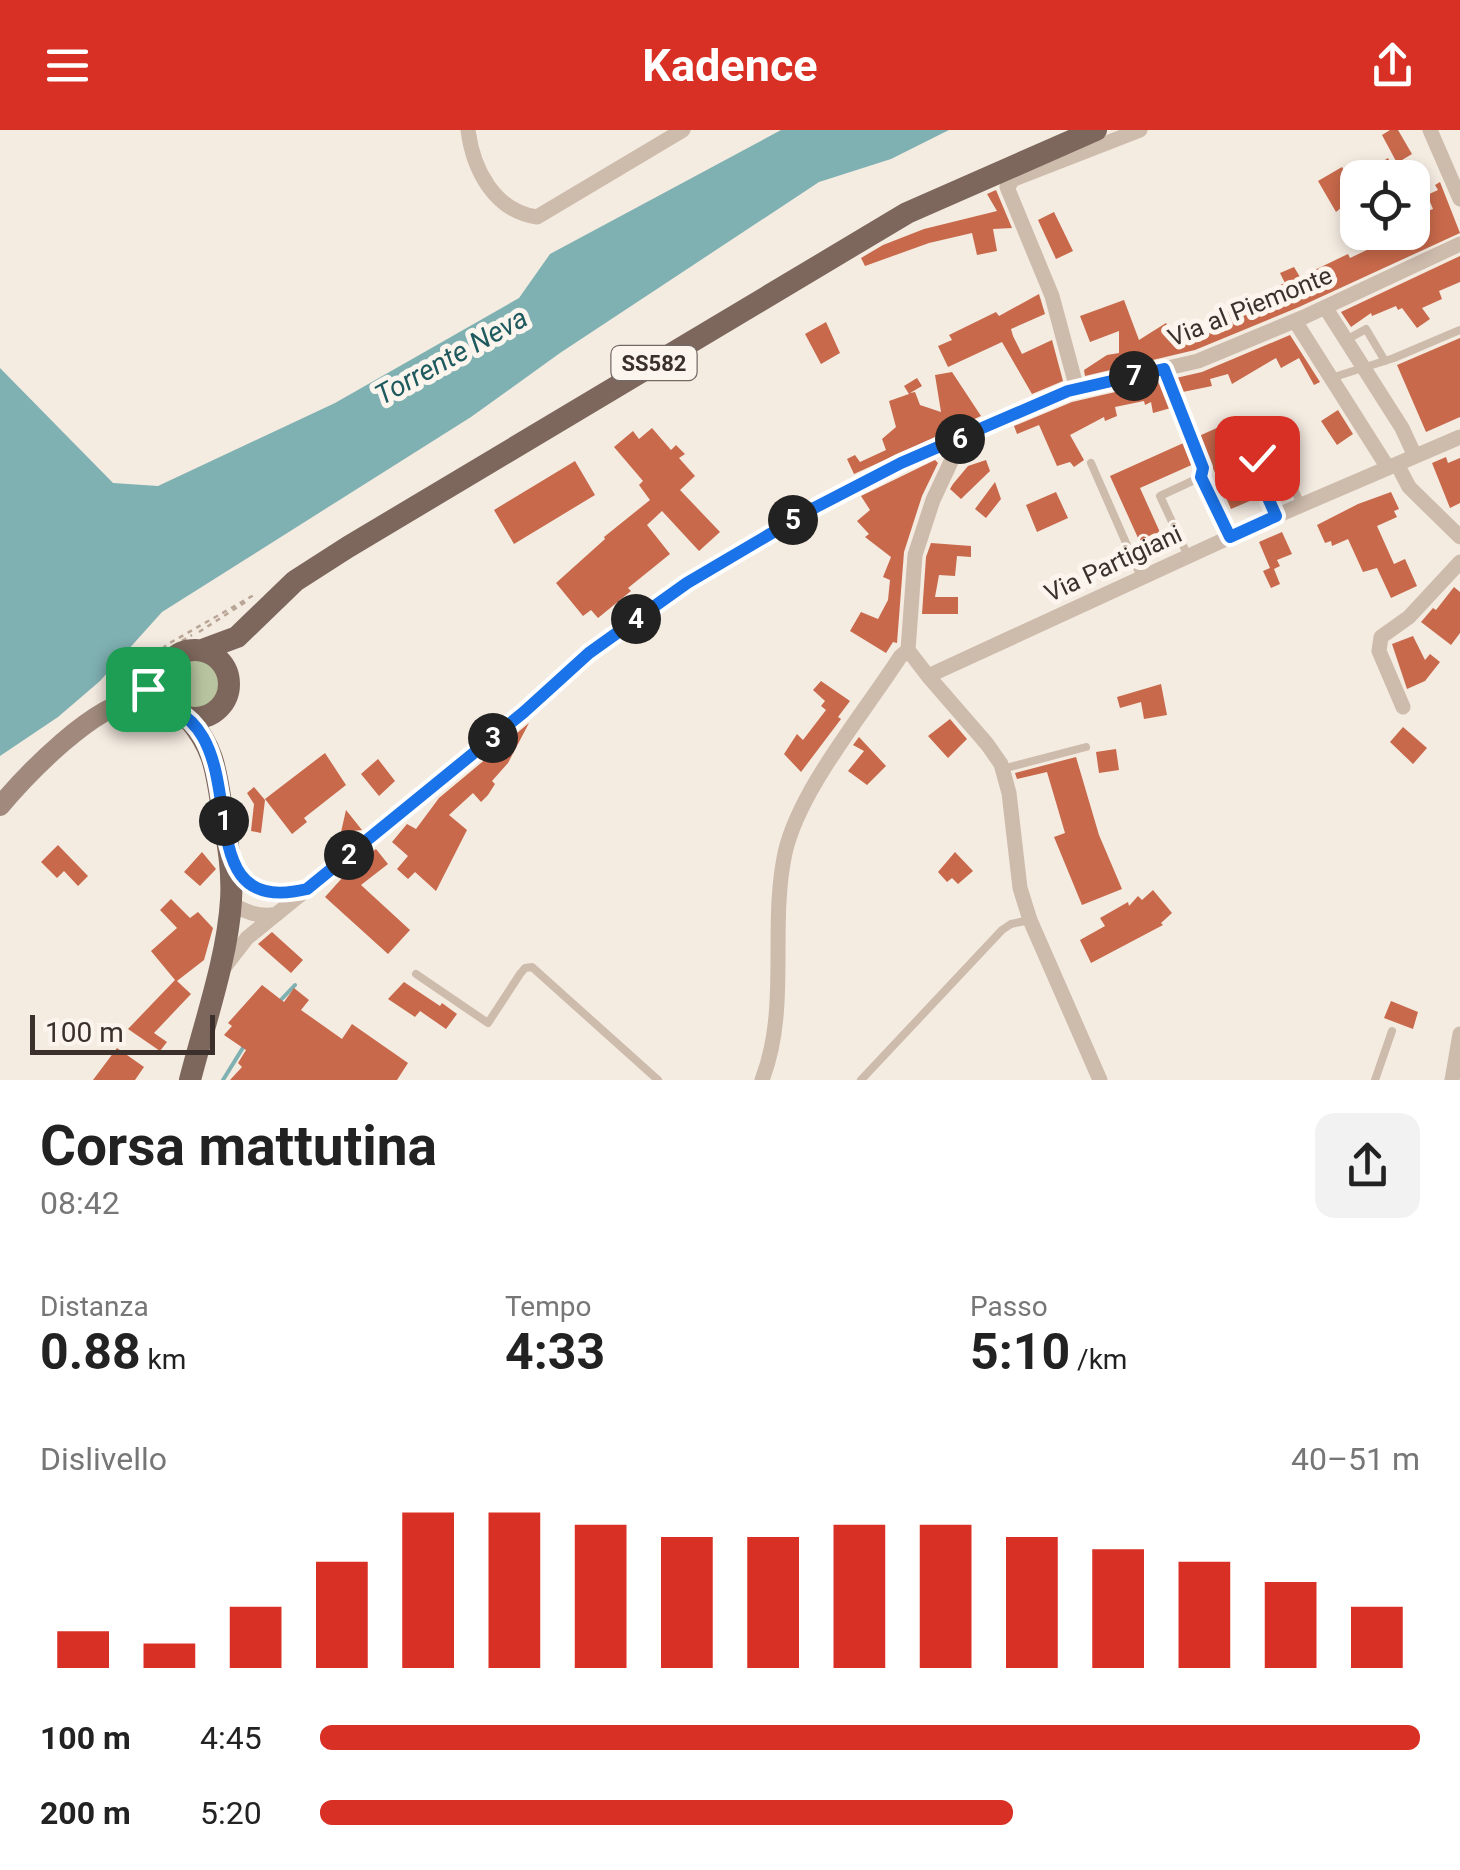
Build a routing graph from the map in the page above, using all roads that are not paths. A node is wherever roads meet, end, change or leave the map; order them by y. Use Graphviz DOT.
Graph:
graph roads {
  1 [pos="468,130"];
  2 [pos="683,130"];
  3 [pos="1096,130"];
  4 [pos="1140,130"];
  5 [pos="1430,130"];
  6 [pos="1460,199"];
  7 [pos="1460,244"];
  8 [pos="1325,307"];
  9 [pos="1295,321"];
  10 [pos="1460,330"];
  11 [pos="1346,340"];
  12 [pos="1386,361"];
  13 [pos="1364,368"];
  14 [pos="1332,378"];
  15 [pos="1077,389"];
  16 [pos="1460,436"];
  17 [pos="962,438"];
  18 [pos="1414,456"];
  19 [pos="1091,463"];
  20 [pos="1392,466"];
  21 [pos="1301,504"];
  22 [pos="1276,516"];
  23 [pos="1460,536"];
  24 [pos="1230,537"];
  25 [pos="1188,556"];
  26 [pos="1460,562"];
  27 [pos="1141,578"];
  28 [pos="237,638"];
  29 [pos="202,650"];
  30 [pos="908,650"];
  31 [pos="227,671"];
  32 [pos="163,672"];
  33 [pos="928,676"];
  34 [pos="136,700"];
  35 [pos="1403,707"];
  36 [pos="218,710"];
  37 [pos="178,712"];
  38 [pos="1086,748"];
  39 [pos="211,750"];
  40 [pos="1002,768"];
  41 [pos="0,806"];
  42 [pos="231,862"];
  43 [pos="307,889"];
  44 [pos="231,904"];
  45 [pos="278,914"];
  46 [pos="1030,920"];
  47 [pos="416,974"];
  48 [pos="217,976"];
  49 [pos="1392,1030"];
  50 [pos="1460,1034"];
  51 [pos="190,1080"];
  52 [pos="658,1080"];
  53 [pos="762,1080"];
  54 [pos="861,1080"];
  55 [pos="1100,1080"];
  56 [pos="1375,1080"];
  57 [pos="1452,1080"];
  1 -- 2 [label="street"];
  3 -- 28 [label="main road, SS582"];
  4 -- 15 [label="street"];
  5 -- 6 [label="street"];
  7 -- 8 [label="street, Via al Piemonte"];
  8 -- 9 [label="street, Via al Piemonte"];
  8 -- 11 [label="street"];
  9 -- 14 [label="street"];
  9 -- 15 [label="street, Via al Piemonte"];
  10 -- 12 [label="lane"];
  11 -- 12 [label="lane"];
  11 -- 13 [label="street"];
  12 -- 13 [label="lane"];
  13 -- 14 [label="lane"];
  13 -- 18 [label="street"];
  14 -- 20 [label="street"];
  15 -- 17 [label="street, Via al Piemonte"];
  16 -- 18 [label="street, Via Partigiani"];
  17 -- 30 [label="street"];
  17 -- 43 [label="street, Via al Piemonte"];
  18 -- 20 [label="street, Via Partigiani"];
  19 -- 27 [label="lane"];
  20 -- 21 [label="street, Via Partigiani"];
  20 -- 23 [label="street"];
  21 -- 22 [label="street, Via Partigiani"];
  21 -- 22 [label="lane"];
  22 -- 24 [label="street, Via Partigiani"];
  24 -- 25 [label="street, Via Partigiani"];
  24 -- 25 [label="lane"];
  25 -- 27 [label="street, Via Partigiani"];
  26 -- 35 [label="street"];
  27 -- 33 [label="street, Via Partigiani"];
  28 -- 29 [label="main road, SS582"];
  28 -- 31 [label="main road, SS582"];
  29 -- 31 [label="main road"];
  29 -- 32 [label="main road"];
  30 -- 33 [label="street"];
  30 -- 53 [label="street"];
  31 -- 36 [label="main road"];
  32 -- 34 [label="main road"];
  32 -- 37 [label="main road"];
  33 -- 40 [label="street"];
  34 -- 37 [label="main road"];
  34 -- 41 [label="main road"];
  36 -- 37 [label="main road"];
  36 -- 39 [label="main road, Via al Piemonte"];
  37 -- 39 [label="main road, Via al Piemonte"];
  38 -- 40 [label="lane"];
  39 -- 42 [label="main road, Via al Piemonte"];
  40 -- 46 [label="street"];
  42 -- 43 [label="street"];
  42 -- 44 [label="main road, Via al Piemonte"];
  43 -- 45 [label="street, Via al Piemonte"];
  44 -- 45 [label="street"];
  44 -- 48 [label="main road, Via al Piemonte"];
  45 -- 48 [label="street, Via al Piemonte"];
  46 -- 54 [label="lane"];
  46 -- 55 [label="street"];
  47 -- 52 [label="lane"];
  48 -- 51 [label="main road, Via al Piemonte"];
  49 -- 56 [label="lane"];
  50 -- 57 [label="street"];
}
